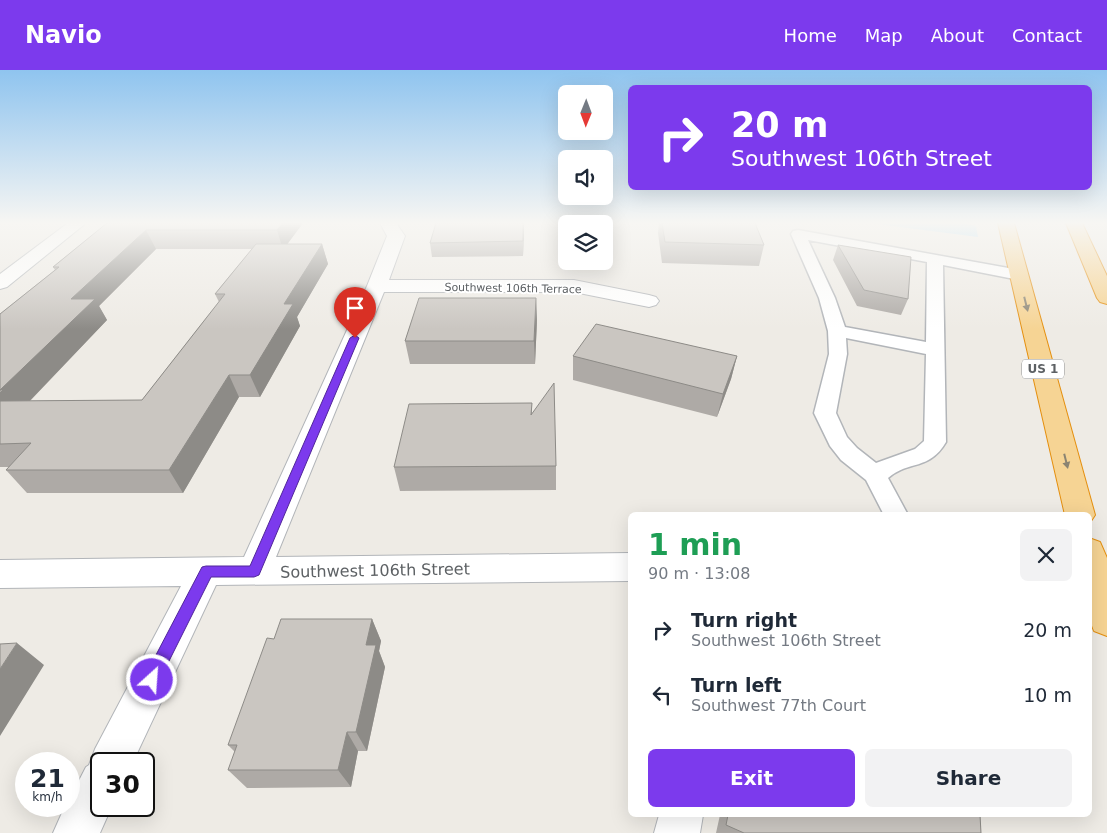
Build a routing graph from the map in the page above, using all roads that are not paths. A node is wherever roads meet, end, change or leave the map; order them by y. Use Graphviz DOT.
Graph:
graph roads {
  1 [pos="32,259"];
  2 [pos="387,259"];
  3 [pos="810,259"];
  4 [pos="935,259"];
  5 [pos="1015,259"];
  6 [pos="1090,259"];
  7 [pos="1019,275"];
  8 [pos="0,283"];
  9 [pos="377,286"];
  10 [pos="1107,298"];
  11 [pos="649,301"];
  12 [pos="838,331"];
  13 [pos="936,350"];
  14 [pos="876,476"];
  15 [pos="893,510"];
  16 [pos="1079,512"];
  17 [pos="1094,561"];
  18 [pos="628,567"];
  19 [pos="206,571"];
  20 [pos="254,571"];
  21 [pos="0,574"];
  22 [pos="1107,620"];
  23 [pos="116,752"];
  24 [pos="90,804"];
  25 [pos="681,817"];
  26 [pos="76,833"];
  27 [pos="677,833"];
  1 -- 8 [label="street"];
  2 -- 9 [label="street"];
  3 -- 12 [label="lane"];
  4 -- 7 [label="lane"];
  4 -- 13 [label="lane"];
  5 -- 7 [label="highway, US 1"];
  6 -- 10 [label="highway"];
  7 -- 16 [label="highway, US 1, one-way"];
  9 -- 11 [label="street, Southwest 106th Terrace"];
  9 -- 20 [label="street"];
  12 -- 13 [label="lane"];
  12 -- 14 [label="lane"];
  13 -- 14 [label="lane"];
  14 -- 15 [label="lane"];
  17 -- 22 [label="highway"];
  18 -- 20 [label="street, Southwest 106th Street"];
  19 -- 20 [label="street, Southwest 106th Street"];
  19 -- 21 [label="street, Southwest 106th Street"];
  19 -- 23 [label="street"];
  24 -- 26 [label="street"];
  25 -- 27 [label="street"];
}
